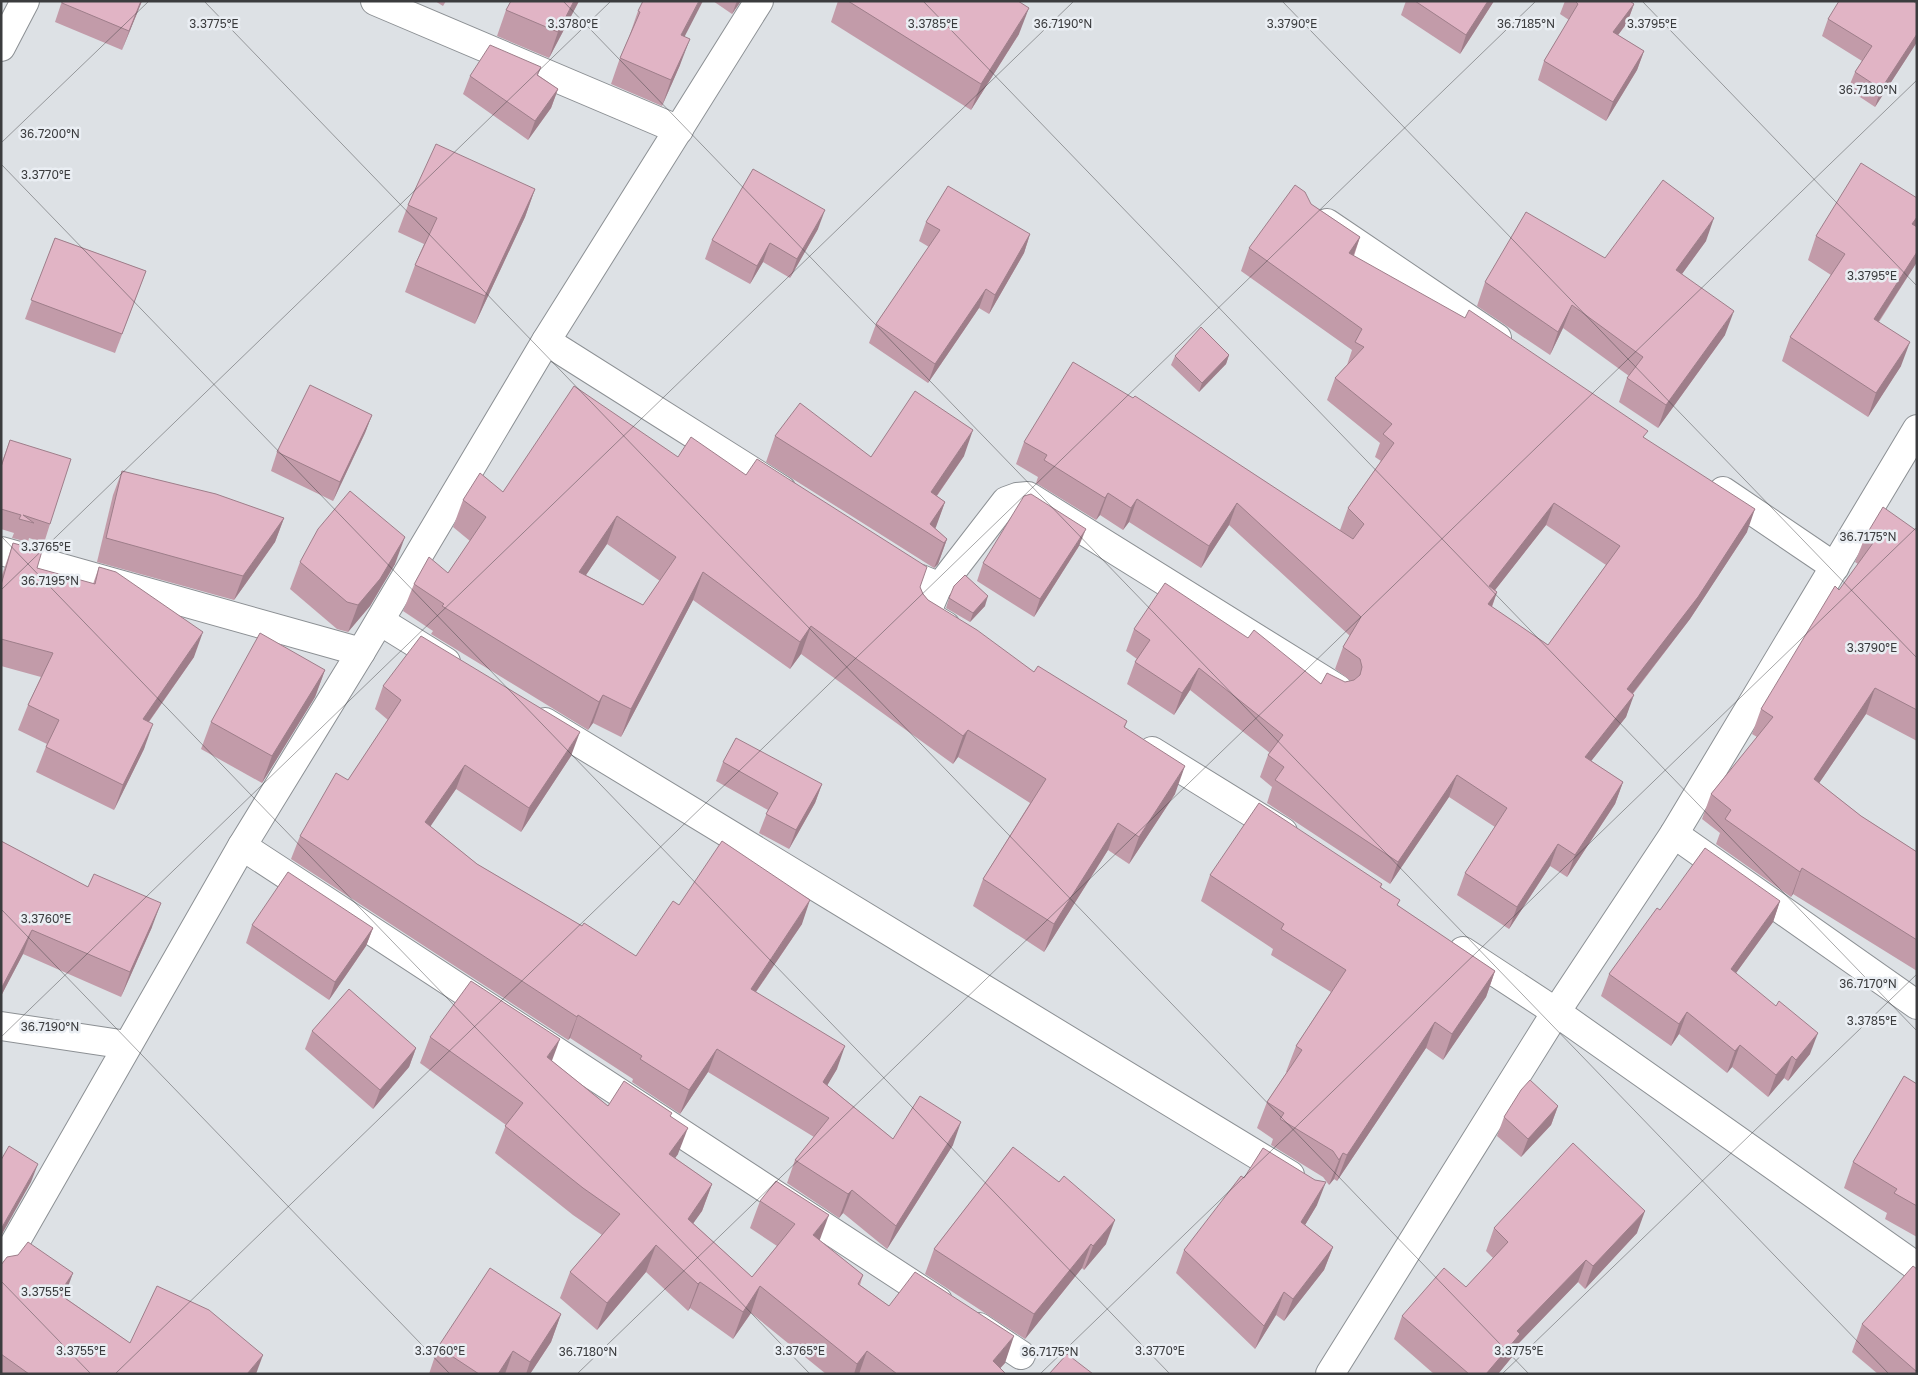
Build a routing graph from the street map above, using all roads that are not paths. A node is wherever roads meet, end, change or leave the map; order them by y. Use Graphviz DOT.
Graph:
graph roads {
  1 [pos="25,1"];
  2 [pos="375,1"];
  3 [pos="758,1"];
  4 [pos="1,47"];
  5 [pos="679,130"];
  6 [pos="1312,213"];
  7 [pos="546,341"];
  8 [pos="1516,351"];
  9 [pos="1917,429"];
  10 [pos="1704,479"];
  11 [pos="803,504"];
  12 [pos="1,551"];
  13 [pos="902,567"];
  14 [pos="1835,567"];
  15 [pos="938,586"];
  16 [pos="380,621"];
  17 [pos="969,640"];
  18 [pos="361,652"];
  19 [pos="465,673"];
  20 [pos="1338,689"];
  21 [pos="524,709"];
  22 [pos="1131,738"];
  23 [pos="1674,834"];
  24 [pos="1300,843"];
  25 [pos="242,846"];
  26 [pos="1440,936"];
  27 [pos="1917,1005"];
  28 [pos="1556,1012"];
  29 [pos="1,1026"];
  30 [pos="127,1045"];
  31 [pos="1315,1190"];
  32 [pos="1917,1266"];
  33 [pos="1,1268"];
  34 [pos="1021,1355"];
  35 [pos="1330,1374"];
  1 -- 4 [label="street"];
  2 -- 5 [label="street"];
  3 -- 5 [label="street"];
  5 -- 7 [label="street"];
  6 -- 8 [label="street"];
  7 -- 11 [label="street"];
  7 -- 16 [label="street"];
  9 -- 14 [label="street"];
  10 -- 14 [label="street"];
  12 -- 18 [label="street"];
  13 -- 15 [label="street"];
  14 -- 23 [label="street"];
  15 -- 17 [label="street"];
  15 -- 20 [label="street"];
  16 -- 18 [label="street"];
  16 -- 19 [label="street"];
  18 -- 25 [label="street"];
  21 -- 31 [label="street"];
  22 -- 24 [label="street"];
  23 -- 27 [label="street"];
  23 -- 28 [label="street"];
  25 -- 30 [label="street"];
  25 -- 34 [label="street"];
  26 -- 28 [label="street"];
  28 -- 32 [label="street"];
  28 -- 35 [label="street"];
  29 -- 30 [label="street"];
  30 -- 33 [label="street"];
}
